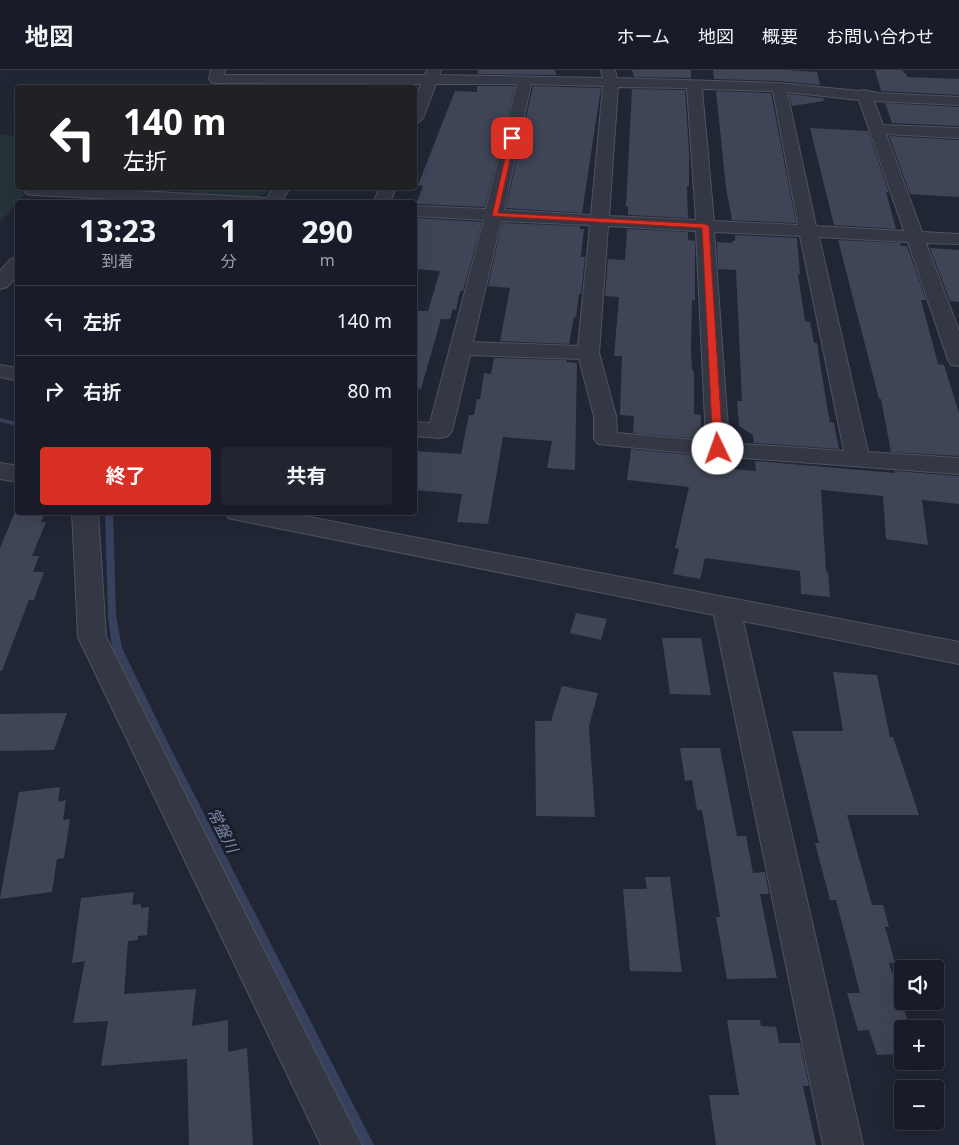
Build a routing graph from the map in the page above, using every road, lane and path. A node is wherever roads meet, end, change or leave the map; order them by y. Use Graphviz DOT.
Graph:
graph roads {
  1 [pos="218,70"];
  2 [pos="432,75"];
  3 [pos="609,76"];
  4 [pos="525,80"];
  5 [pos="253,83"];
  6 [pos="339,84"];
  7 [pos="694,84"];
  8 [pos="779,87"];
  9 [pos="864,94"];
  10 [pos="959,101"];
  11 [pos="417,113"];
  12 [pos="876,129"];
  13 [pos="959,133"];
  14 [pos="33,190"];
  15 [pos="75,194"];
  16 [pos="175,196"];
  17 [pos="233,200"];
  18 [pos="417,210"];
  19 [pos="494,214"];
  20 [pos="598,221"];
  21 [pos="705,226"];
  22 [pos="808,231"];
  23 [pos="916,237"];
  24 [pos="959,239"];
  25 [pos="15,266"];
  26 [pos="0,283"];
  27 [pos="462,348"];
  28 [pos="588,353"];
  29 [pos="959,360"];
  30 [pos="0,371"];
  31 [pos="15,374"];
  32 [pos="417,430"];
  33 [pos="718,449"];
  34 [pos="858,459"];
  35 [pos="959,466"];
  36 [pos="0,471"];
  37 [pos="15,474"];
  38 [pos="85,515"];
  39 [pos="259,515"];
  40 [pos="727,609"];
  41 [pos="959,653"];
  42 [pos="342,1145"];
  43 [pos="843,1145"];
  1 -- 5 [label="street"];
  2 -- 4 [label="street"];
  2 -- 6 [label="street"];
  2 -- 11 [label="street"];
  3 -- 4 [label="street"];
  3 -- 7 [label="street"];
  3 -- 20 [label="street"];
  4 -- 19 [label="street"];
  5 -- 6 [label="street"];
  7 -- 8 [label="street"];
  7 -- 21 [label="street"];
  8 -- 9 [label="street"];
  8 -- 22 [label="street"];
  9 -- 10 [label="street"];
  9 -- 12 [label="street"];
  12 -- 13 [label="street"];
  12 -- 23 [label="street"];
  14 -- 15 [label="street"];
  15 -- 16 [label="street"];
  16 -- 17 [label="street"];
  18 -- 19 [label="street"];
  19 -- 20 [label="street"];
  19 -- 27 [label="street"];
  20 -- 21 [label="street"];
  20 -- 28 [label="street"];
  21 -- 22 [label="street"];
  21 -- 33 [label="street"];
  22 -- 23 [label="street"];
  22 -- 34 [label="street"];
  23 -- 24 [label="street"];
  23 -- 29 [label="street"];
  25 -- 26 [label="street"];
  27 -- 28 [label="street"];
  27 -- 32 [label="street"];
  28 -- 33 [label="street"];
  30 -- 31 [label="street"];
  33 -- 34 [label="street"];
  34 -- 35 [label="street"];
  36 -- 37 [label="street"];
  38 -- 42 [label="street"];
  39 -- 40 [label="street"];
  40 -- 41 [label="street"];
  40 -- 43 [label="street"];
}
